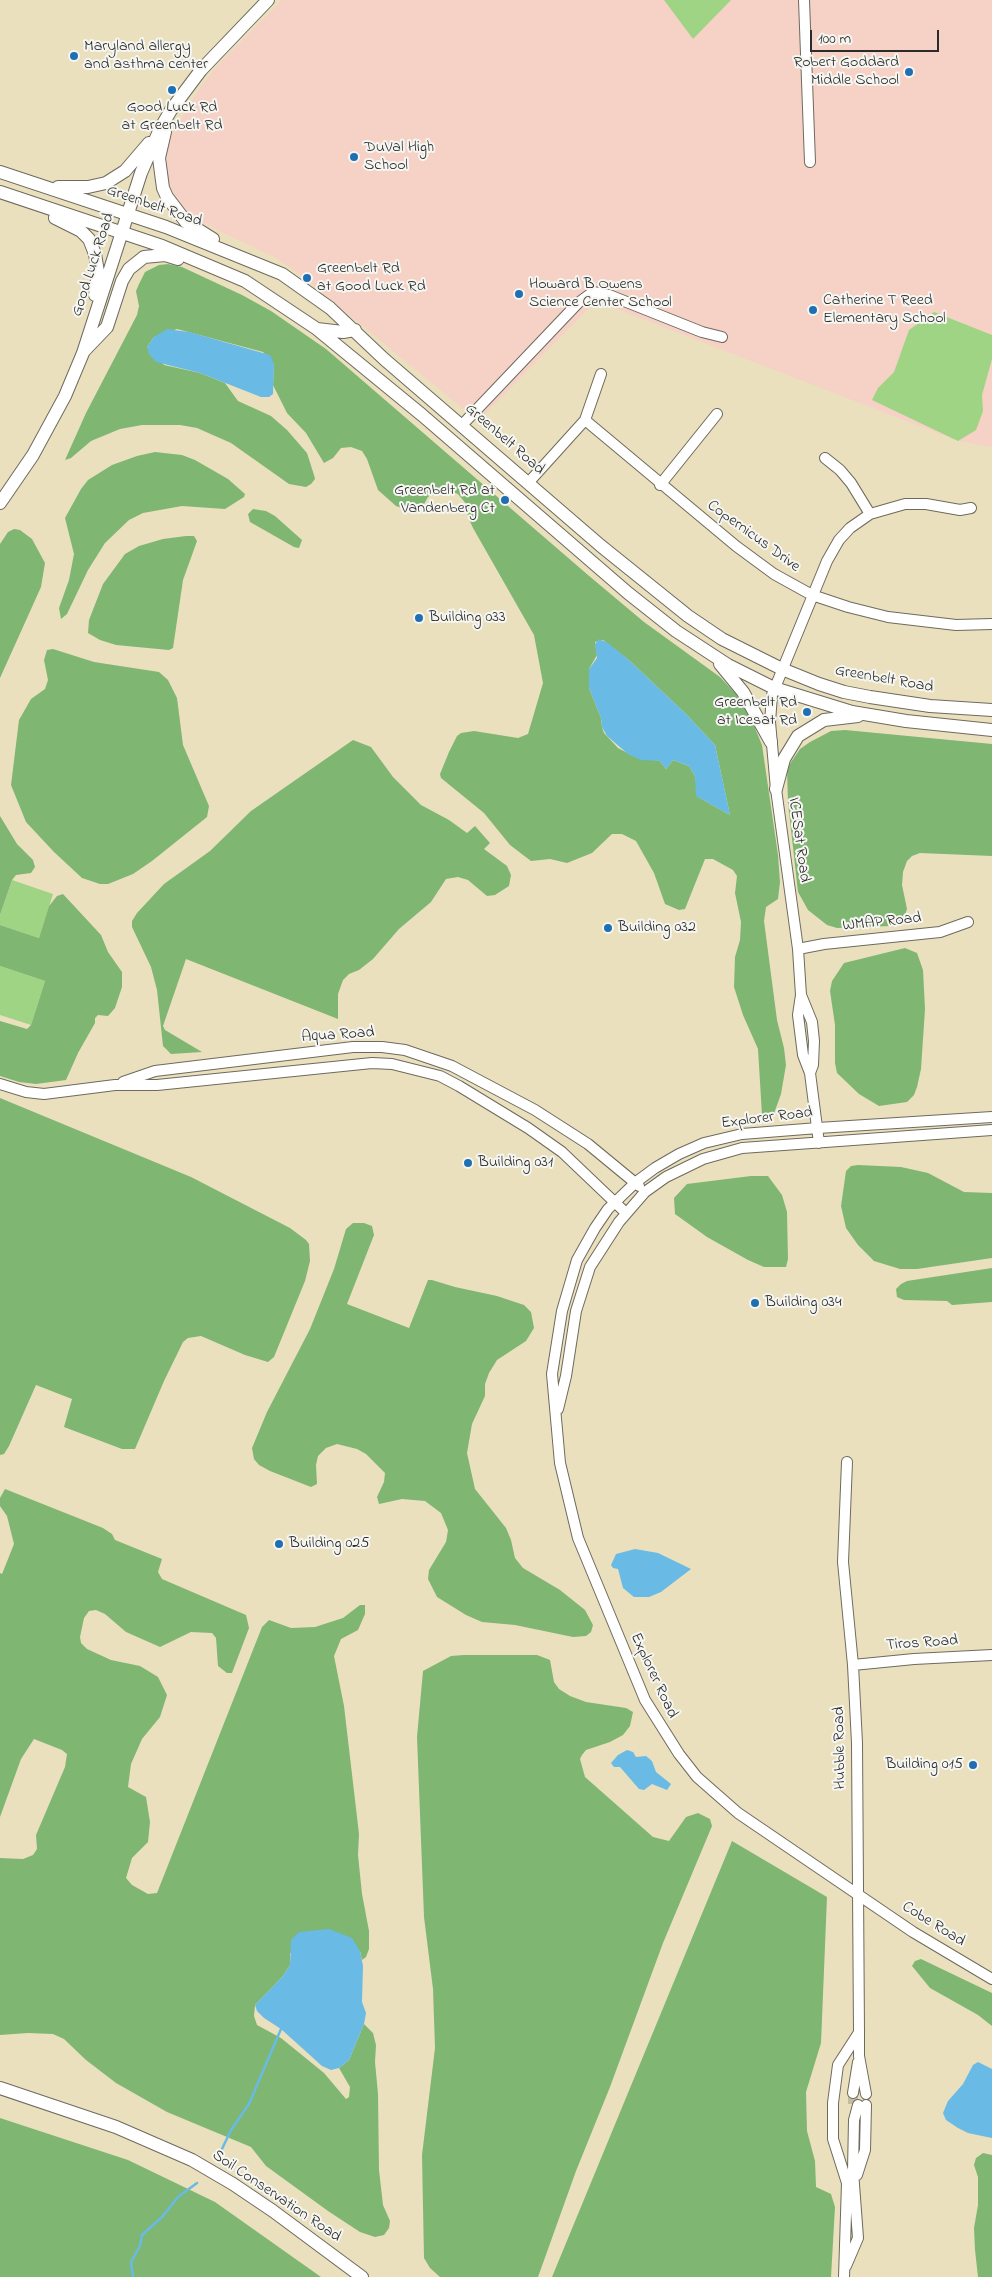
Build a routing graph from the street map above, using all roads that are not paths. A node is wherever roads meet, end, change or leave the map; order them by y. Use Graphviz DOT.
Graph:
graph roads {
  1 [pos="268,0"];
  2 [pos="804,0"];
  3 [pos="171,110"];
  4 [pos="160,129"];
  5 [pos="810,162"];
  6 [pos="0,172"];
  7 [pos="46,186"];
  8 [pos="0,194"];
  9 [pos="127,215"];
  10 [pos="121,233"];
  11 [pos="251,263"];
  12 [pos="278,303"];
  13 [pos="93,323"];
  14 [pos="317,329"];
  15 [pos="355,330"];
  16 [pos="722,337"];
  17 [pos="83,353"];
  18 [pos="601,374"];
  19 [pos="717,414"];
  20 [pos="585,420"];
  21 [pos="462,425"];
  22 [pos="825,458"];
  23 [pos="529,482"];
  24 [pos="660,485"];
  25 [pos="0,503"];
  26 [pos="971,508"];
  27 [pos="870,514"];
  28 [pos="812,595"];
  29 [pos="992,624"];
  30 [pos="714,656"];
  31 [pos="782,668"];
  32 [pos="774,688"];
  33 [pos="992,710"];
  34 [pos="865,715"];
  35 [pos="992,730"];
  36 [pos="772,742"];
  37 [pos="776,789"];
  38 [pos="968,922"];
  39 [pos="798,949"];
  40 [pos="0,1084"];
  41 [pos="115,1086"];
  42 [pos="992,1117"];
  43 [pos="818,1128"];
  44 [pos="992,1130"];
  45 [pos="819,1143"];
  46 [pos="636,1182"];
  47 [pos="645,1192"];
  48 [pos="615,1203"];
  49 [pos="626,1213"];
  50 [pos="556,1417"];
  51 [pos="847,1462"];
  52 [pos="992,1655"];
  53 [pos="854,1665"];
  54 [pos="858,1895"];
  55 [pos="992,1980"];
  56 [pos="859,2033"];
  57 [pos="859,2056"];
  58 [pos="0,2088"];
  59 [pos="854,2185"];
  60 [pos="844,2273"];
  61 [pos="362,2277"];
  1 -- 3 [label="main road, Good Luck Road"];
  2 -- 5 [label="street"];
  3 -- 4 [label="main road, Good Luck Road"];
  3 -- 11 [label="main road"];
  4 -- 7 [label="main road"];
  4 -- 9 [label="main road, Good Luck Road"];
  6 -- 7 [label="main road, Greenbelt Road"];
  7 -- 9 [label="main road, Greenbelt Road"];
  8 -- 10 [label="main road, Greenbelt Road"];
  8 -- 13 [label="main road"];
  9 -- 10 [label="main road, Good Luck Road"];
  9 -- 11 [label="main road, Greenbelt Road"];
  10 -- 12 [label="main road, Greenbelt Road"];
  10 -- 13 [label="main road, Good Luck Road"];
  11 -- 15 [label="main road, Greenbelt Road"];
  12 -- 14 [label="main road, Greenbelt Road"];
  12 -- 17 [label="main road"];
  13 -- 17 [label="main road, Good Luck Road"];
  14 -- 15 [label="main road"];
  14 -- 30 [label="main road, Greenbelt Road"];
  15 -- 21 [label="main road, Greenbelt Road"];
  16 -- 21 [label="street"];
  17 -- 25 [label="main road, Good Luck Road"];
  18 -- 20 [label="street"];
  19 -- 24 [label="street"];
  20 -- 23 [label="street"];
  20 -- 24 [label="street, Copernicus Drive"];
  21 -- 23 [label="main road, Greenbelt Road"];
  22 -- 27 [label="street"];
  23 -- 31 [label="main road, Greenbelt Road"];
  24 -- 28 [label="street, Copernicus Drive"];
  26 -- 27 [label="street, ICESat Road"];
  27 -- 28 [label="street, ICESat Road"];
  28 -- 29 [label="street, Copernicus Drive"];
  28 -- 31 [label="street, ICESat Road"];
  30 -- 32 [label="main road, Greenbelt Road"];
  30 -- 36 [label="main road"];
  31 -- 32 [label="street, ICESat Road"];
  31 -- 33 [label="main road, Greenbelt Road"];
  32 -- 34 [label="main road, Greenbelt Road"];
  32 -- 36 [label="street, ICESat Road"];
  34 -- 35 [label="main road, Greenbelt Road"];
  34 -- 37 [label="main road"];
  36 -- 37 [label="street, ICESat Road"];
  37 -- 39 [label="street, ICESat Road"];
  38 -- 39 [label="street, WMAP Road"];
  39 -- 43 [label="street, ICESat Road"];
  40 -- 41 [label="street, Aqua Road"];
  41 -- 46 [label="street, Aqua Road"];
  41 -- 48 [label="street, Aqua Road"];
  42 -- 43 [label="street, Explorer Road"];
  43 -- 45 [label="street, ICESat Road"];
  43 -- 46 [label="street, Explorer Road"];
  44 -- 45 [label="street, Explorer Road"];
  45 -- 47 [label="street, Explorer Road"];
  46 -- 47 [label="street, Aqua Road"];
  46 -- 48 [label="street, Explorer Road"];
  47 -- 49 [label="street, Explorer Road"];
  48 -- 49 [label="street, Aqua Road"];
  48 -- 50 [label="street, Explorer Road"];
  49 -- 50 [label="street, Explorer Road"];
  50 -- 54 [label="street, Explorer Road"];
  51 -- 53 [label="street, Hubble Road"];
  52 -- 53 [label="street, Tiros Road"];
  53 -- 54 [label="street, Hubble Road"];
  54 -- 55 [label="street, Cobe Road"];
  54 -- 56 [label="street, Hubble Road"];
  56 -- 57 [label="street, Hubble Road"];
  56 -- 60 [label="street"];
  57 -- 57 [label="street, Hubble Road"];
  58 -- 61 [label="main road, Soil Conservation Road"];
  59 -- 59 [label="street"];
  59 -- 60 [label="street"];
}
